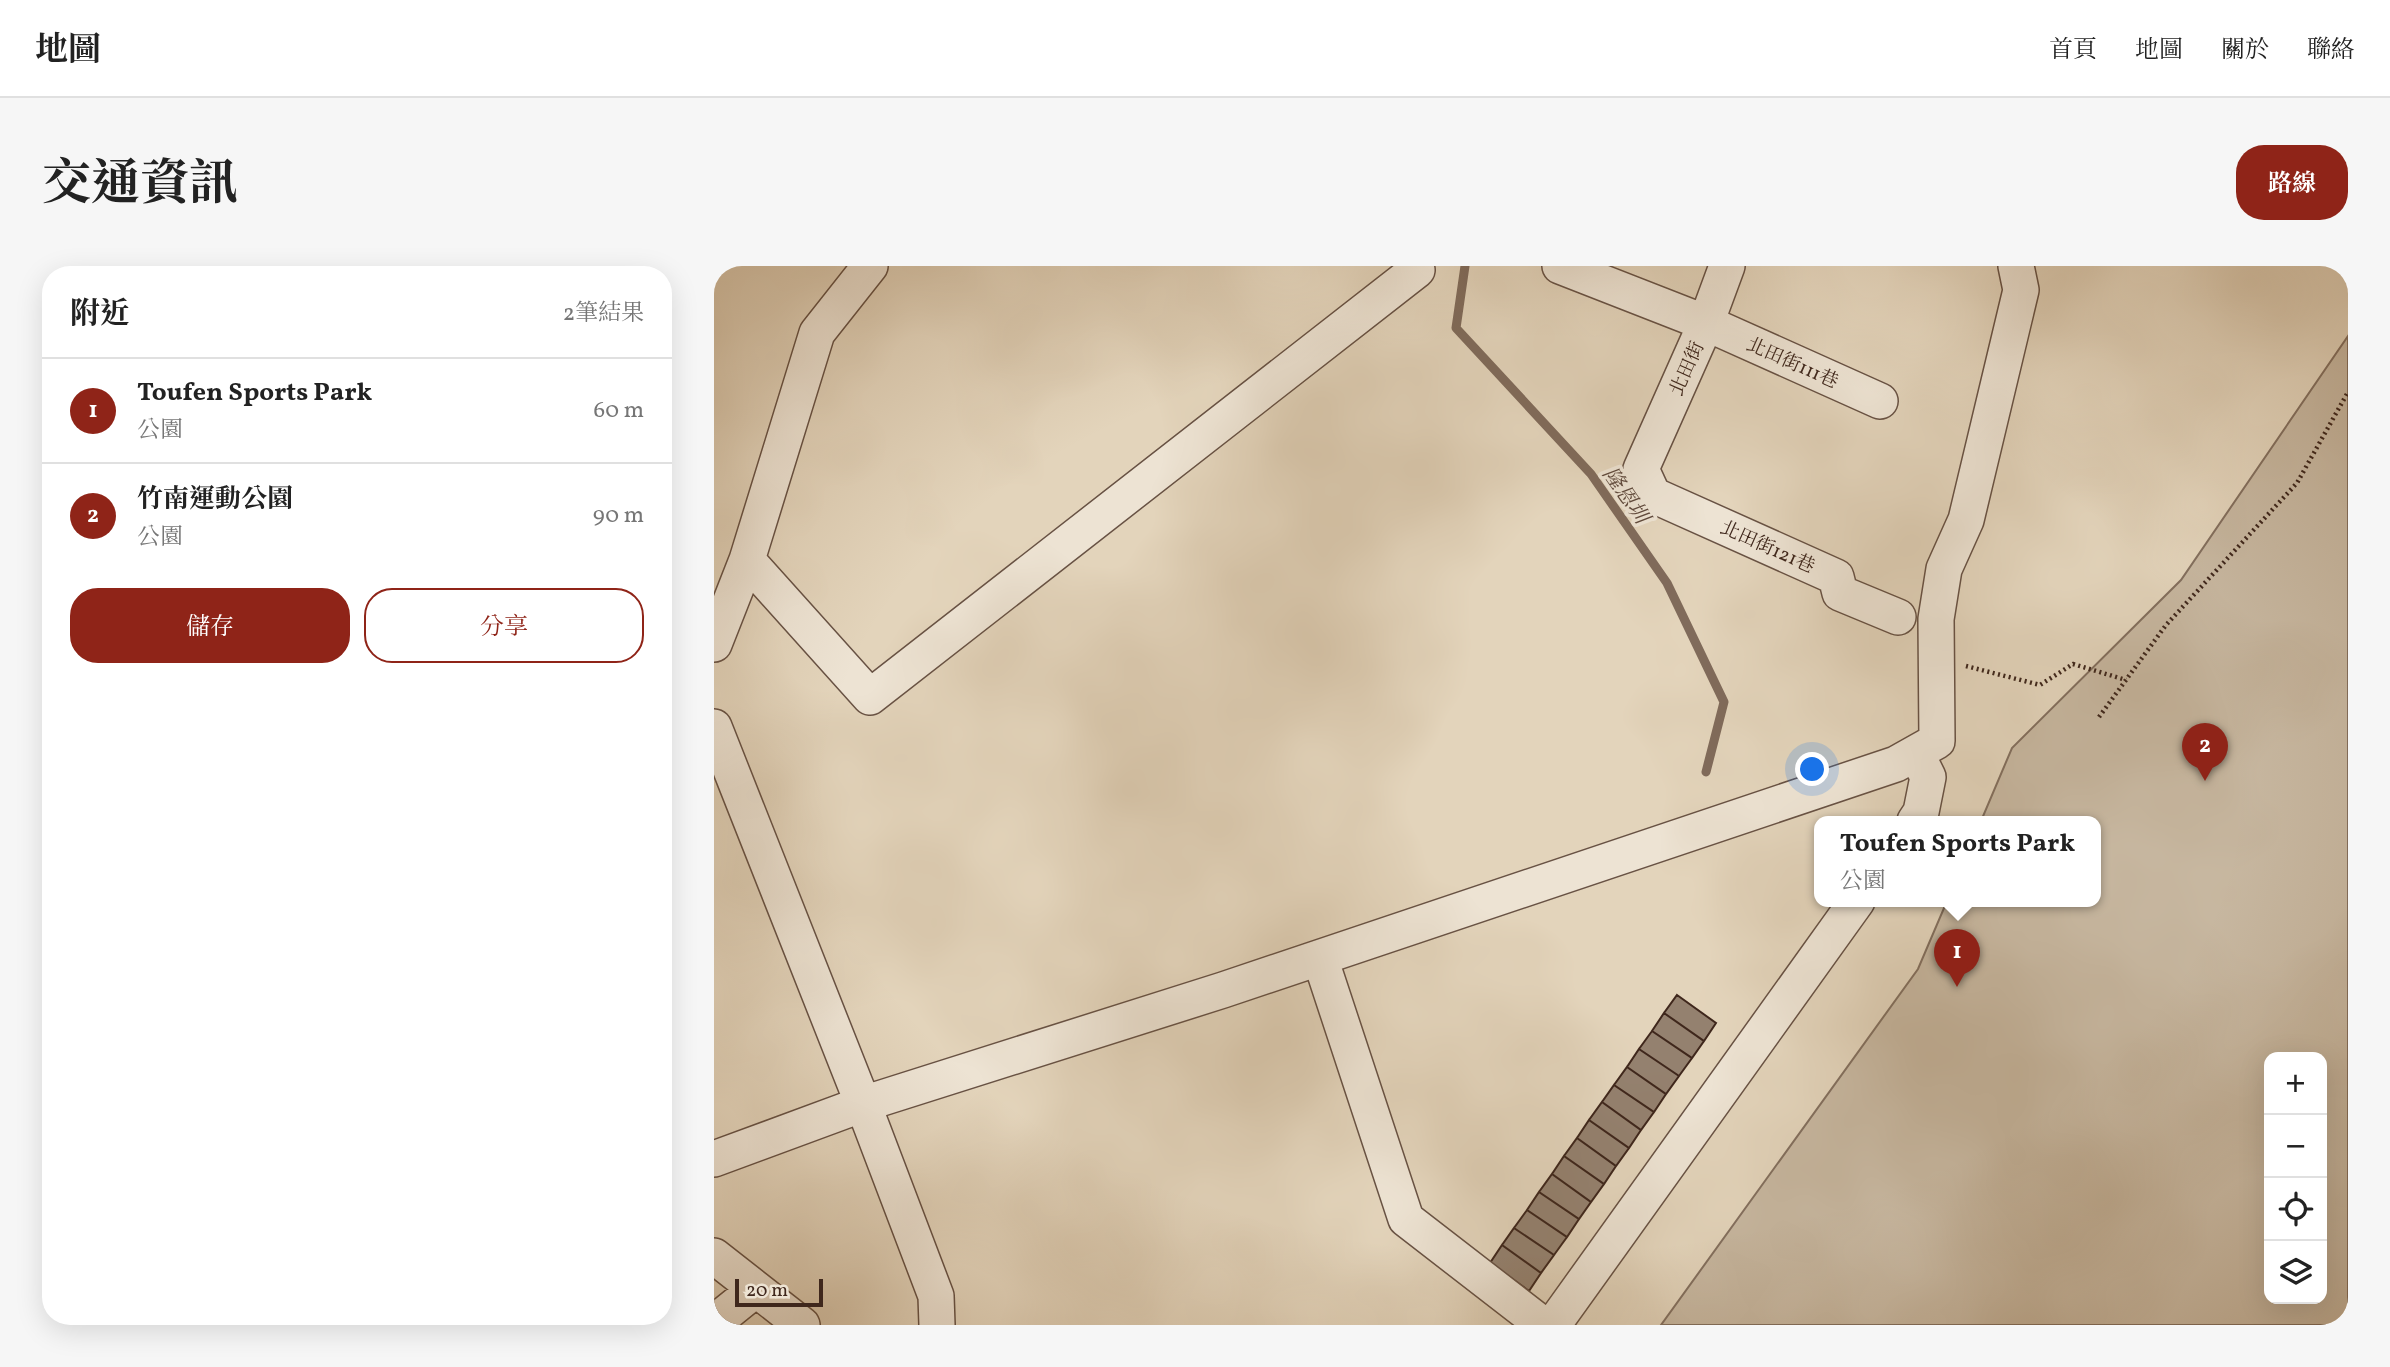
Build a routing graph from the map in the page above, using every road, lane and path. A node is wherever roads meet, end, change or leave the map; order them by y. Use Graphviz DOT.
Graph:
graph roads {
  1 [pos="870,266"];
  2 [pos="1560,266"];
  3 [pos="1727,266"];
  4 [pos="2016,266"];
  5 [pos="1417,270"];
  6 [pos="1706,323"];
  7 [pos="2348,393"];
  8 [pos="1880,401"];
  9 [pos="1641,469"];
  10 [pos="747,560"];
  11 [pos="1898,617"];
  12 [pos="714,644"];
  13 [pos="1937,658"];
  14 [pos="2126,680"];
  15 [pos="2099,717"];
  16 [pos="714,727"];
  17 [pos="1916,753"];
  18 [pos="1918,816"];
  19 [pos="1853,907"];
  20 [pos="1320,958"];
  21 [pos="863,1104"];
  22 [pos="714,1159"];
  23 [pos="714,1256"];
  24 [pos="756,1289"];
  25 [pos="714,1323"];
  26 [pos="802,1325"];
  27 [pos="937,1325"];
  28 [pos="1542,1325"];
  29 [pos="1553,1325"];
  1 -- 10 [label="street"];
  2 -- 6 [label="street, 北田街111巷"];
  3 -- 6 [label="street, 北田街"];
  4 -- 13 [label="street"];
  5 -- 10 [label="street"];
  6 -- 8 [label="street, 北田街111巷"];
  6 -- 9 [label="street, 北田街"];
  7 -- 14 [label="path"];
  9 -- 11 [label="street, 北田街121巷"];
  10 -- 12 [label="street"];
  13 -- 14 [label="path"];
  13 -- 17 [label="street"];
  14 -- 15 [label="path"];
  16 -- 21 [label="street"];
  17 -- 18 [label="street"];
  17 -- 20 [label="street"];
  19 -- 29 [label="street"];
  20 -- 21 [label="street"];
  20 -- 28 [label="street"];
  21 -- 22 [label="street"];
  21 -- 27 [label="street"];
  23 -- 24 [label="street"];
  24 -- 25 [label="street"];
  24 -- 26 [label="street"];
}
